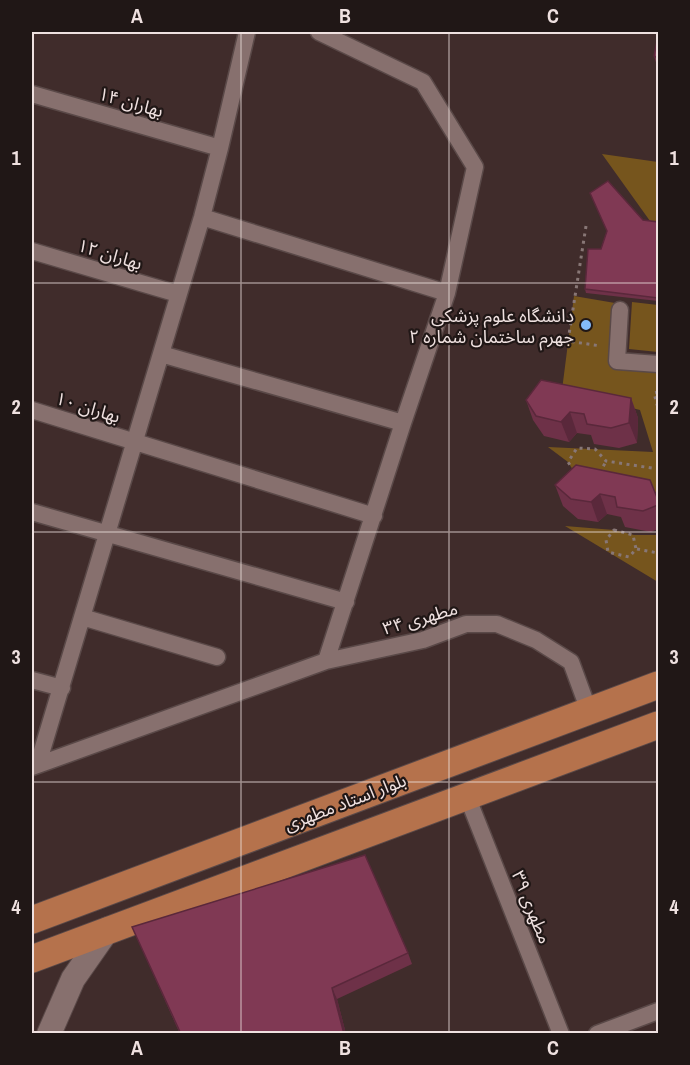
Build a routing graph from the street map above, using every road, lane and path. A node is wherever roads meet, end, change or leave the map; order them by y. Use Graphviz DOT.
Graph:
graph roads {
  1 [pos="247,32"];
  2 [pos="319,32"];
  3 [pos="32,94"];
  4 [pos="220,148"];
  5 [pos="202,217"];
  6 [pos="586,226"];
  7 [pos="32,251"];
  8 [pos="447,293"];
  9 [pos="178,294"];
  10 [pos="620,310"];
  11 [pos="618,348"];
  12 [pos="161,354"];
  13 [pos="658,364"];
  14 [pos="658,392"];
  15 [pos="658,408"];
  16 [pos="32,410"];
  17 [pos="403,423"];
  18 [pos="134,441"];
  19 [pos="606,461"];
  20 [pos="658,469"];
  21 [pos="576,475"];
  22 [pos="598,477"];
  23 [pos="32,512"];
  24 [pos="374,516"];
  25 [pos="107,533"];
  26 [pos="636,549"];
  27 [pos="658,553"];
  28 [pos="346,602"];
  29 [pos="82,617"];
  30 [pos="217,657"];
  31 [pos="326,662"];
  32 [pos="32,680"];
  33 [pos="658,685"];
  34 [pos="62,688"];
  35 [pos="589,711"];
  36 [pos="658,724"];
  37 [pos="35,765"];
  38 [pos="467,796"];
  39 [pos="32,920"];
  40 [pos="108,929"];
  41 [pos="32,959"];
  42 [pos="658,1011"];
  43 [pos="49,1034"];
  44 [pos="561,1034"];
  45 [pos="597,1034"];
  1 -- 4 [label="street"];
  2 -- 8 [label="street"];
  3 -- 4 [label="street, بهاران ۱۴"];
  4 -- 5 [label="street"];
  5 -- 8 [label="street"];
  5 -- 9 [label="street"];
  6 -- 11 [label="path"];
  7 -- 9 [label="street, بهاران ۱۲"];
  8 -- 17 [label="street"];
  9 -- 12 [label="street"];
  10 -- 11 [label="street"];
  11 -- 13 [label="street"];
  12 -- 17 [label="street"];
  12 -- 18 [label="street"];
  14 -- 15 [label="path"];
  16 -- 18 [label="street, بهاران ۱۰"];
  17 -- 24 [label="street"];
  18 -- 24 [label="street, بهاران ۱۰"];
  18 -- 25 [label="street"];
  19 -- 20 [label="path"];
  19 -- 21 [label="path"];
  19 -- 22 [label="path"];
  23 -- 25 [label="street"];
  24 -- 28 [label="street"];
  25 -- 28 [label="street"];
  25 -- 29 [label="street"];
  26 -- 26 [label="path"];
  26 -- 27 [label="path"];
  28 -- 31 [label="street"];
  29 -- 30 [label="street"];
  29 -- 34 [label="street"];
  31 -- 35 [label="street, مطهری ۳۴"];
  31 -- 37 [label="street, مطهری ۳۴"];
  32 -- 34 [label="street"];
  33 -- 35 [label="main road, بلوار استاد مطهری"];
  34 -- 37 [label="street"];
  35 -- 39 [label="main road, بلوار استاد مطهری"];
  36 -- 38 [label="main road, بلوار استاد مطهری"];
  38 -- 40 [label="main road, بلوار استاد مطهری"];
  38 -- 44 [label="street, مطهری ۳۹"];
  40 -- 41 [label="main road, بلوار استاد مطهری"];
  40 -- 43 [label="main road"];
  42 -- 45 [label="street"];
}
